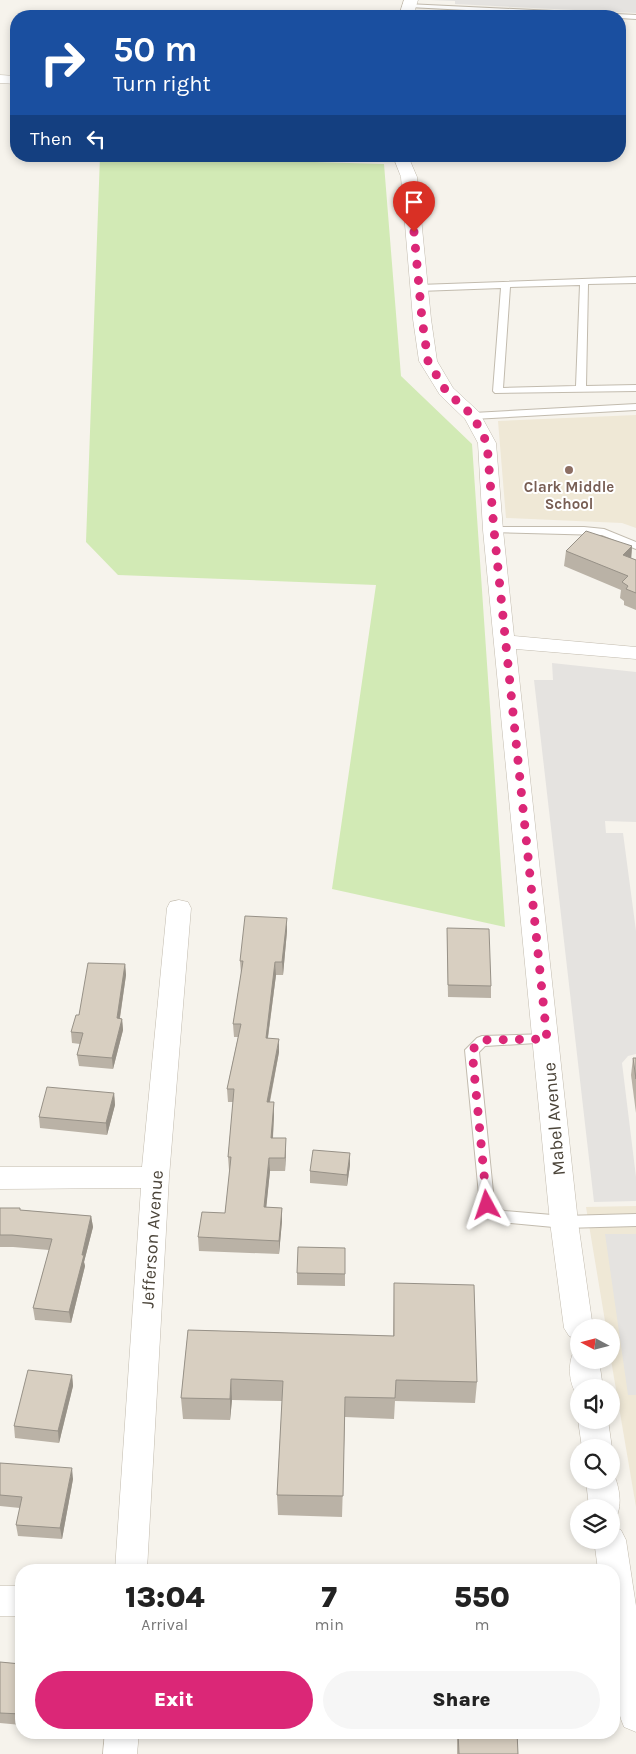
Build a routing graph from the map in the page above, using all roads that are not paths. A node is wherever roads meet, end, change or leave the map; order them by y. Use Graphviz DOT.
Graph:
graph roads {
  1 [pos="409,7"];
  2 [pos="479,10"];
  3 [pos="403,162"];
  4 [pos="636,280"];
  5 [pos="584,282"];
  6 [pos="506,285"];
  7 [pos="419,288"];
  8 [pos="636,388"];
  9 [pos="581,390"];
  10 [pos="636,407"];
  11 [pos="473,416"];
  12 [pos="494,530"];
  13 [pos="636,546"];
  14 [pos="506,642"];
  15 [pos="636,653"];
  16 [pos="179,908"];
  17 [pos="547,1039"];
  18 [pos="155,1177"];
  19 [pos="0,1178"];
  20 [pos="636,1220"];
  21 [pos="564,1222"];
  22 [pos="578,1319"];
  23 [pos="612,1549"];
  24 [pos="131,1564"];
  25 [pos="616,1564"];
  26 [pos="620,1583"];
  27 [pos="623,1596"];
  28 [pos="0,1601"];
  29 [pos="15,1601"];
  30 [pos="636,1716"];
  31 [pos="121,1739"];
  32 [pos="120,1754"];
  1 -- 2 [label="lane"];
  3 -- 7 [label="street, Mabel Avenue"];
  4 -- 5 [label="lane"];
  5 -- 6 [label="lane"];
  5 -- 9 [label="lane"];
  6 -- 7 [label="lane"];
  6 -- 9 [label="lane"];
  7 -- 11 [label="street, Mabel Avenue"];
  8 -- 9 [label="lane"];
  10 -- 11 [label="lane"];
  11 -- 12 [label="street, Mabel Avenue"];
  12 -- 13 [label="lane"];
  12 -- 14 [label="street, Mabel Avenue"];
  14 -- 15 [label="street"];
  14 -- 17 [label="street, Mabel Avenue"];
  16 -- 18 [label="street, Jefferson Avenue"];
  17 -- 21 [label="street, Mabel Avenue"];
  17 -- 21 [label="lane"];
  18 -- 19 [label="street"];
  18 -- 24 [label="street, Jefferson Avenue"];
  20 -- 21 [label="lane"];
  21 -- 22 [label="street, Mabel Avenue"];
  23 -- 25 [label="street"];
  26 -- 27 [label="street"];
  27 -- 30 [label="street"];
  28 -- 29 [label="street"];
  31 -- 32 [label="street"];
}
